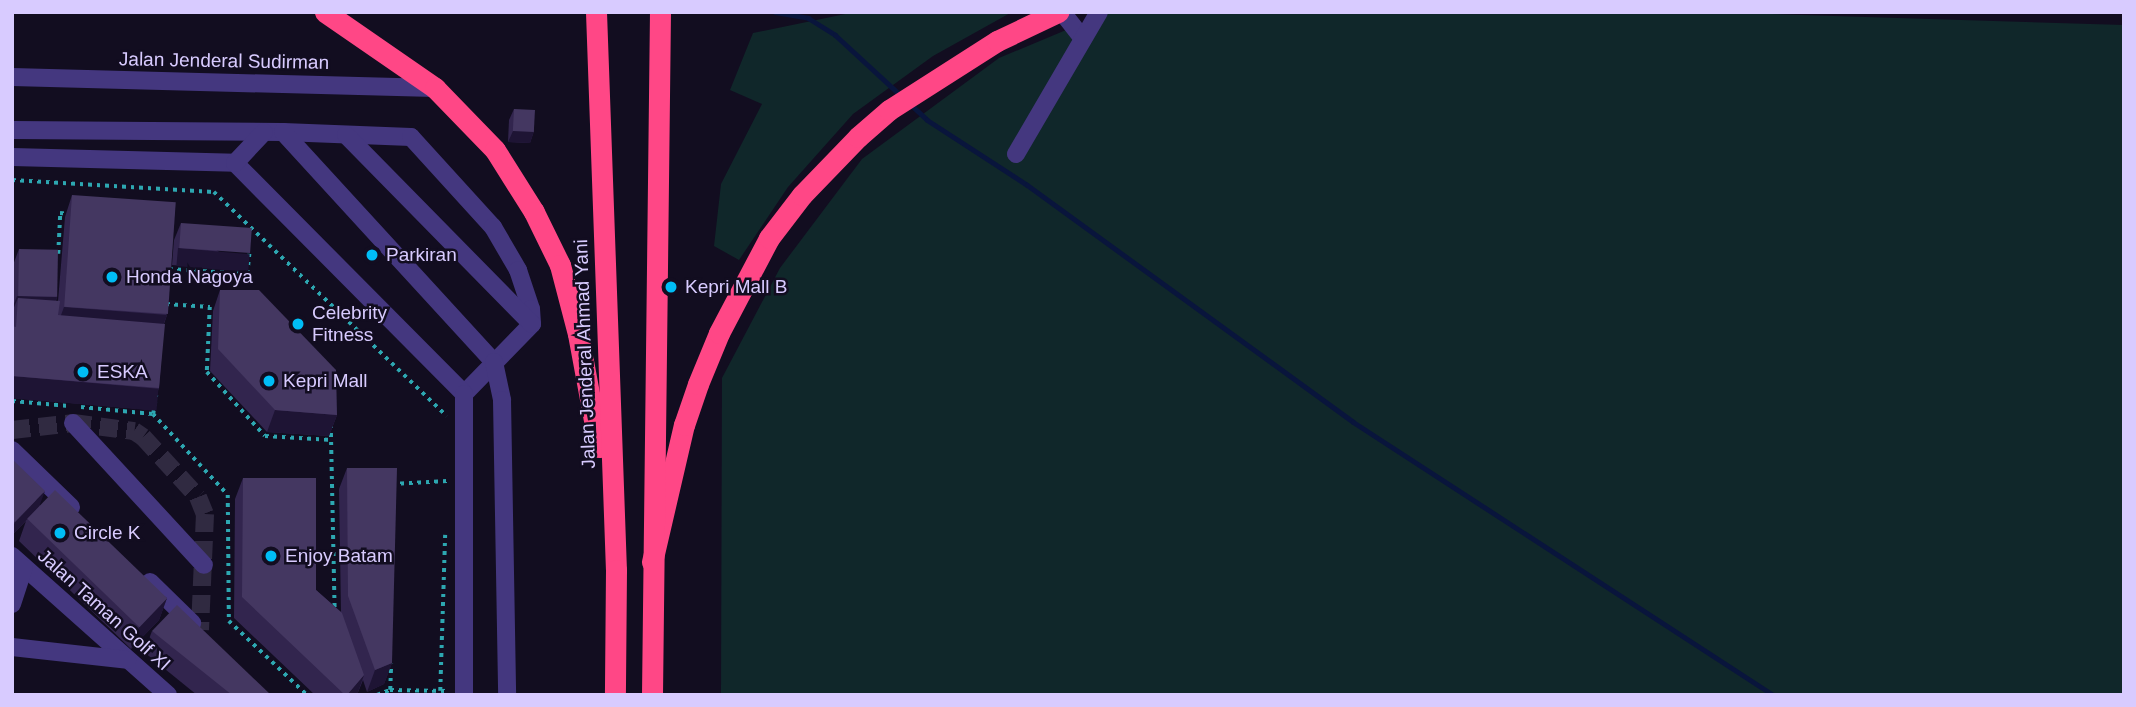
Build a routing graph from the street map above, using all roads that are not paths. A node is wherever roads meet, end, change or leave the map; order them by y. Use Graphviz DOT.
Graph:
graph roads {
  1 [pos="325,12"];
  2 [pos="596,12"];
  3 [pos="660,12"];
  4 [pos="1060,12"];
  5 [pos="1099,12"];
  6 [pos="1083,39"];
  7 [pos="12,77"];
  8 [pos="435,88"];
  9 [pos="12,130"];
  10 [pos="264,132"];
  11 [pos="283,132"];
  12 [pos="346,135"];
  13 [pos="1016,154"];
  14 [pos="12,158"];
  15 [pos="235,163"];
  16 [pos="532,324"];
  17 [pos="494,362"];
  18 [pos="464,394"];
  19 [pos="73,423"];
  20 [pos="12,450"];
  21 [pos="81,516"];
  22 [pos="18,562"];
  23 [pos="653,562"];
  24 [pos="204,565"];
  25 [pos="616,570"];
  26 [pos="141,573"];
  27 [pos="12,604"];
  28 [pos="209,639"];
  29 [pos="12,647"];
  30 [pos="127,660"];
  31 [pos="464,693"];
  32 [pos="167,695"];
  33 [pos="507,695"];
  34 [pos="615,695"];
  35 [pos="652,695"];
  1 -- 8 [label="highway"];
  2 -- 25 [label="highway, Jalan Jenderal Ahmad Yani"];
  3 -- 23 [label="highway"];
  4 -- 6 [label="street"];
  4 -- 23 [label="highway"];
  5 -- 6 [label="street"];
  6 -- 13 [label="street"];
  7 -- 8 [label="street, Jalan Jenderal Sudirman"];
  8 -- 25 [label="highway"];
  9 -- 10 [label="street"];
  10 -- 11 [label="street"];
  10 -- 15 [label="street"];
  11 -- 12 [label="street"];
  11 -- 17 [label="street"];
  12 -- 16 [label="street"];
  12 -- 16 [label="street"];
  14 -- 15 [label="street"];
  15 -- 18 [label="street"];
  16 -- 17 [label="street"];
  17 -- 18 [label="street"];
  17 -- 33 [label="street"];
  18 -- 31 [label="street"];
  19 -- 24 [label="street"];
  20 -- 21 [label="street"];
  22 -- 27 [label="street"];
  22 -- 30 [label="street, Jalan Taman Golf XI"];
  23 -- 35 [label="highway"];
  25 -- 34 [label="highway, Jalan Jenderal Ahmad Yani"];
  26 -- 28 [label="street"];
  29 -- 30 [label="street"];
  30 -- 32 [label="street, Jalan Taman Golf XI"];
}
